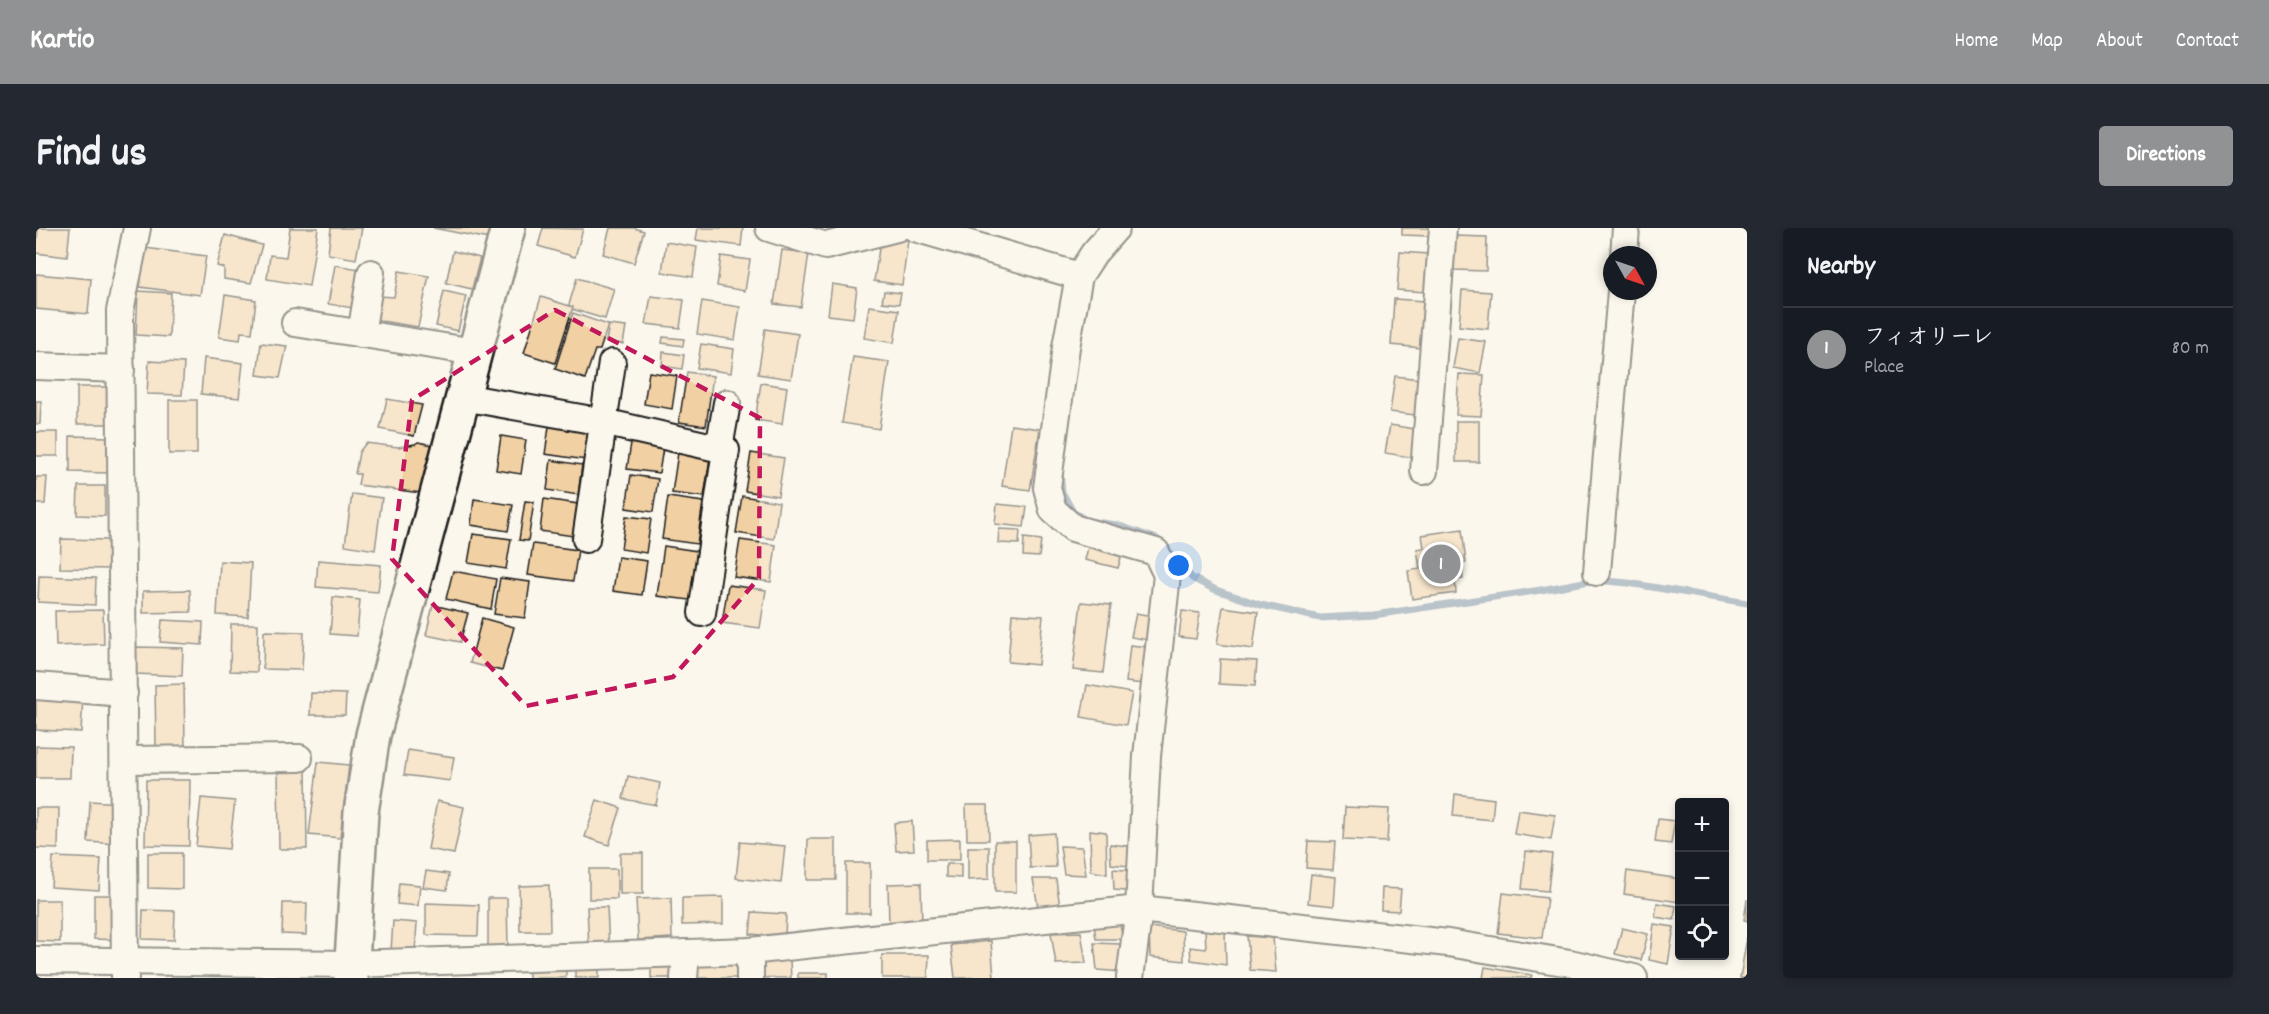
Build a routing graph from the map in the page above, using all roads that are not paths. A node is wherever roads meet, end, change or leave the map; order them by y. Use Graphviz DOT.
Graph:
graph roads {
  1 [pos="137,228"];
  2 [pos="508,228"];
  3 [pos="769,228"];
  4 [pos="897,228"];
  5 [pos="915,228"];
  6 [pos="1116,228"];
  7 [pos="1443,228"];
  8 [pos="1626,228"];
  9 [pos="1625,246"];
  10 [pos="371,273"];
  11 [pos="1079,276"];
  12 [pos="1620,300"];
  13 [pos="296,323"];
  14 [pos="361,333"];
  15 [pos="475,352"];
  16 [pos="612,363"];
  17 [pos="36,366"];
  18 [pos="121,369"];
  19 [pos="463,397"];
  20 [pos="727,403"];
  21 [pos="603,422"];
  22 [pos="719,448"];
  23 [pos="1424,471"];
  24 [pos="586,539"];
  25 [pos="1597,573"];
  26 [pos="702,613"];
  27 [pos="36,686"];
  28 [pos="124,693"];
  29 [pos="299,758"];
  30 [pos="124,760"];
  31 [pos="1139,909"];
  32 [pos="750,951"];
  33 [pos="686,953"];
  34 [pos="36,960"];
  35 [pos="125,970"];
  36 [pos="351,971"];
  37 [pos="684,978"];
  38 [pos="750,978"];
  39 [pos="1130,978"];
  40 [pos="1634,978"];
  1 -- 18 [label="street"];
  2 -- 15 [label="street"];
  3 -- 4 [label="street"];
  5 -- 11 [label="street"];
  6 -- 11 [label="street"];
  7 -- 23 [label="street"];
  8 -- 9 [label="street"];
  10 -- 14 [label="street"];
  11 -- 31 [label="street"];
  12 -- 25 [label="street"];
  13 -- 14 [label="street"];
  14 -- 15 [label="street"];
  15 -- 19 [label="street"];
  16 -- 21 [label="street"];
  17 -- 18 [label="street"];
  18 -- 28 [label="street"];
  19 -- 21 [label="street"];
  19 -- 36 [label="street"];
  20 -- 22 [label="street"];
  21 -- 22 [label="street"];
  21 -- 24 [label="street"];
  22 -- 26 [label="street"];
  27 -- 28 [label="street"];
  28 -- 30 [label="street"];
  29 -- 30 [label="street"];
  30 -- 35 [label="street"];
  31 -- 32 [label="street"];
  31 -- 39 [label="street"];
  31 -- 40 [label="street"];
  32 -- 33 [label="street"];
  32 -- 38 [label="street"];
  33 -- 36 [label="street"];
  33 -- 37 [label="street"];
  34 -- 35 [label="street"];
  35 -- 36 [label="street"];
}
